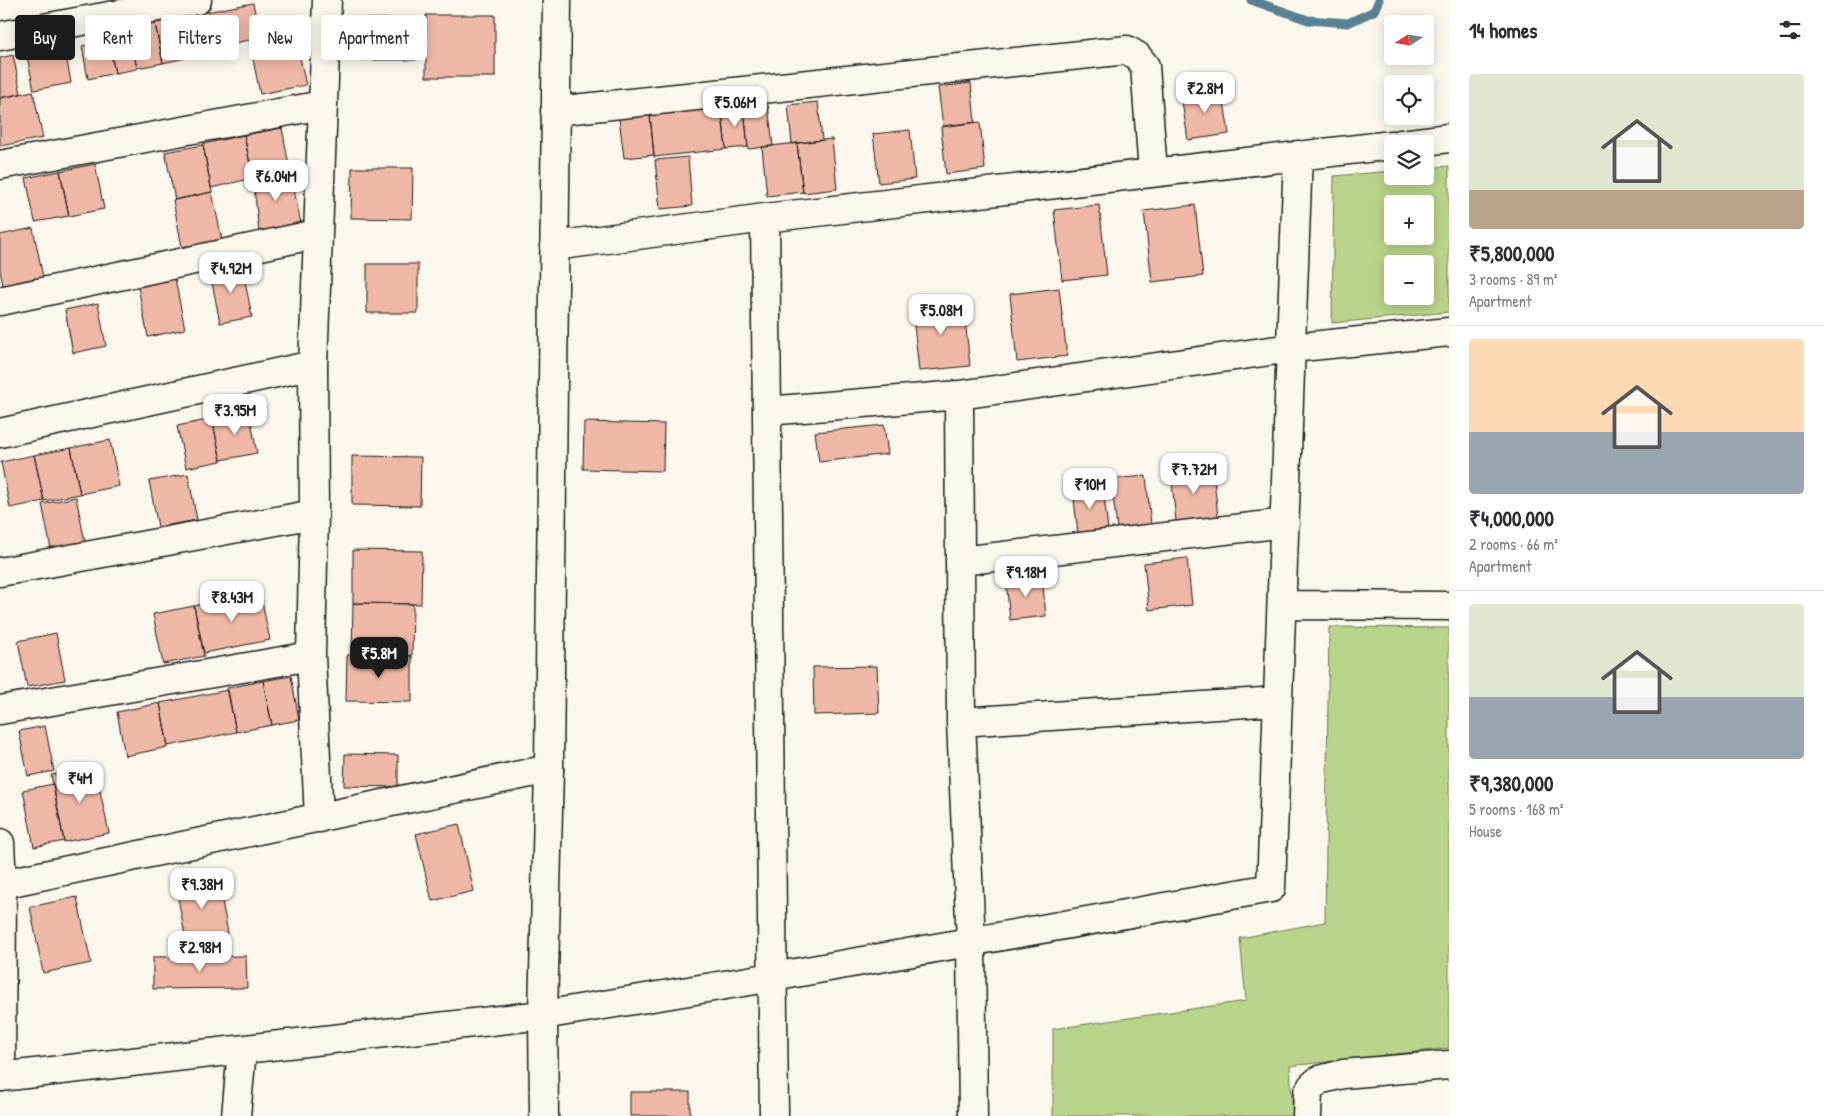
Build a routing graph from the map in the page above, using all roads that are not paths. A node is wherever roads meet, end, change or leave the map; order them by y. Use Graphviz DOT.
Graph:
graph roads {
  1 [pos="196,0"];
  2 [pos="327,0"];
  3 [pos="557,0"];
  4 [pos="0,36"];
  5 [pos="322,105"];
  6 [pos="555,111"];
  7 [pos="1449,138"];
  8 [pos="1434,140"];
  9 [pos="1384,146"];
  10 [pos="1298,155"];
  11 [pos="0,165"];
  12 [pos="1153,172"];
  13 [pos="765,218"];
  14 [pos="318,234"];
  15 [pos="554,246"];
  16 [pos="0,301"];
  17 [pos="1449,332"];
  18 [pos="1291,348"];
  19 [pos="313,365"];
  20 [pos="958,395"];
  21 [pos="767,412"];
  22 [pos="0,433"];
  23 [pos="314,514"];
  24 [pos="1285,523"];
  25 [pos="960,561"];
  26 [pos="0,572"];
  27 [pos="1282,605"];
  28 [pos="1449,606"];
  29 [pos="311,656"];
  30 [pos="1278,701"];
  31 [pos="0,710"];
  32 [pos="961,722"];
  33 [pos="549,769"];
  34 [pos="319,818"];
  35 [pos="0,843"];
  36 [pos="2,884"];
  37 [pos="971,942"];
  38 [pos="773,977"];
  39 [pos="543,1015"];
  40 [pos="242,1050"];
  41 [pos="1449,1065"];
  42 [pos="1,1077"];
  43 [pos="236,1116"];
  44 [pos="544,1116"];
  45 [pos="774,1116"];
  46 [pos="973,1116"];
  47 [pos="1307,1116"];
  1 -- 4 [label="street"];
  2 -- 5 [label="street"];
  3 -- 6 [label="street"];
  5 -- 11 [label="street"];
  5 -- 14 [label="street"];
  6 -- 12 [label="street"];
  6 -- 15 [label="street"];
  7 -- 8 [label="street"];
  9 -- 10 [label="street"];
  10 -- 12 [label="street"];
  10 -- 18 [label="street"];
  12 -- 13 [label="street"];
  13 -- 15 [label="street"];
  13 -- 21 [label="street"];
  14 -- 16 [label="street"];
  14 -- 19 [label="street"];
  15 -- 33 [label="street"];
  17 -- 18 [label="street"];
  18 -- 20 [label="street"];
  18 -- 24 [label="street"];
  19 -- 22 [label="street"];
  19 -- 23 [label="street"];
  20 -- 21 [label="street"];
  20 -- 25 [label="street"];
  21 -- 38 [label="street"];
  23 -- 26 [label="street"];
  23 -- 29 [label="street"];
  24 -- 25 [label="street"];
  24 -- 27 [label="street"];
  25 -- 32 [label="street"];
  27 -- 28 [label="street"];
  27 -- 30 [label="street"];
  29 -- 31 [label="street"];
  29 -- 34 [label="street"];
  30 -- 32 [label="street"];
  30 -- 37 [label="street"];
  32 -- 37 [label="street"];
  33 -- 34 [label="street"];
  33 -- 39 [label="street"];
  34 -- 36 [label="street"];
  35 -- 36 [label="street"];
  36 -- 42 [label="street"];
  37 -- 38 [label="street"];
  37 -- 46 [label="street"];
  38 -- 39 [label="street"];
  38 -- 45 [label="street"];
  39 -- 40 [label="street"];
  39 -- 44 [label="street"];
  40 -- 42 [label="street"];
  40 -- 43 [label="street"];
  41 -- 47 [label="street"];
}
